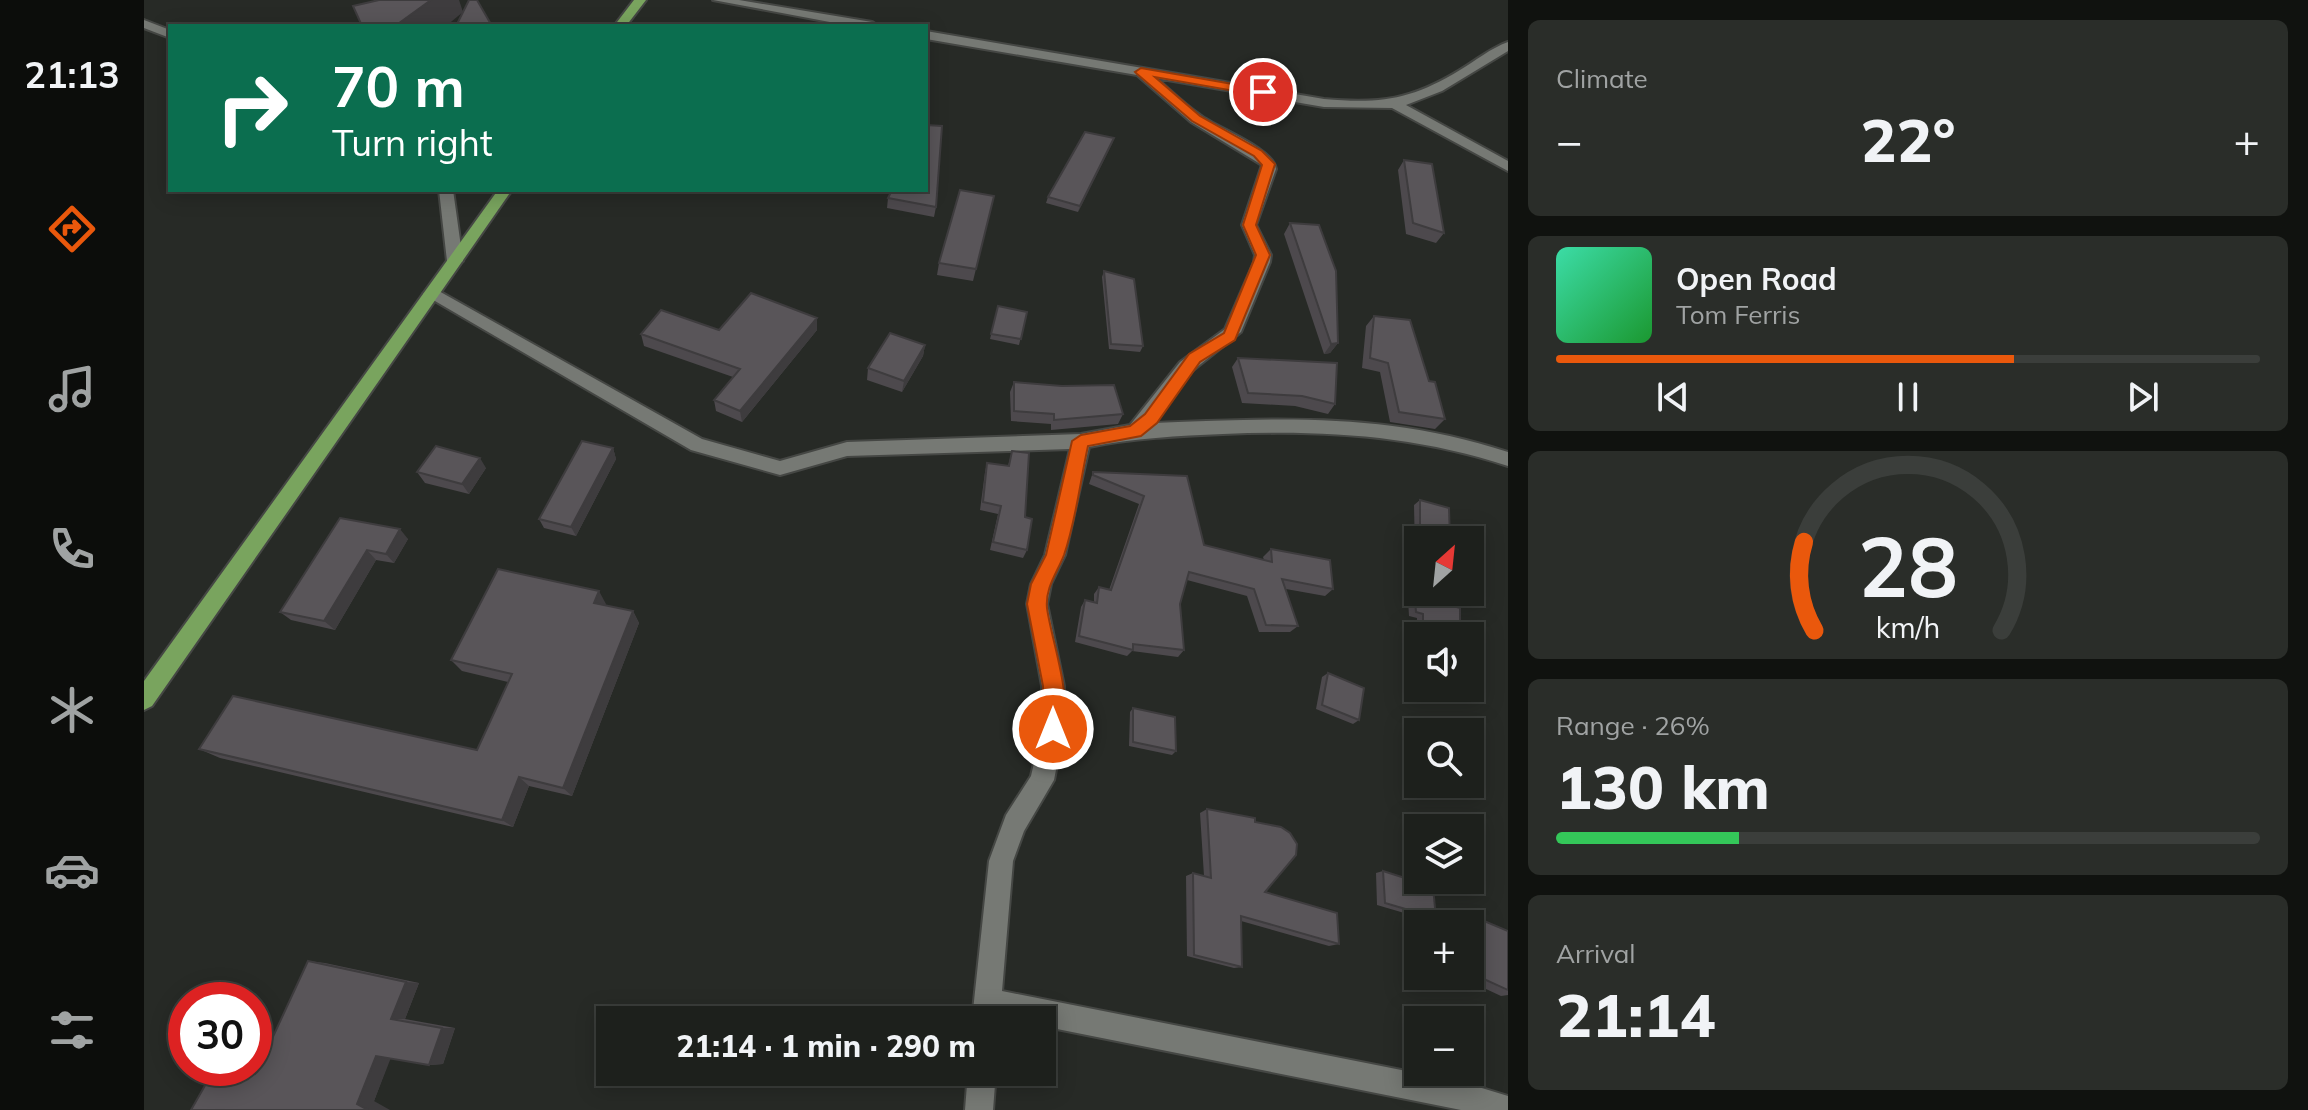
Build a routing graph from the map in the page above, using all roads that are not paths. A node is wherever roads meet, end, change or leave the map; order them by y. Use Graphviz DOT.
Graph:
graph roads {
  1 [pos="640,0"];
  2 [pos="719,0"];
  3 [pos="144,24"];
  4 [pos="622,24"];
  5 [pos="860,24"];
  6 [pos="168,33"];
  7 [pos="928,35"];
  8 [pos="1508,46"];
  9 [pos="1141,72"];
  10 [pos="1395,104"];
  11 [pos="1508,167"];
  12 [pos="446,192"];
  13 [pos="504,192"];
  14 [pos="455,261"];
  15 [pos="431,294"];
  16 [pos="1135,431"];
  17 [pos="1081,441"];
  18 [pos="1508,459"];
  19 [pos="144,699"];
  20 [pos="986,1006"];
  21 [pos="1056,1023"];
  22 [pos="981,1086"];
  23 [pos="979,1110"];
  24 [pos="1508,1110"];
  1 -- 4 [label="main road"];
  2 -- 5 [label="street"];
  3 -- 6 [label="street"];
  7 -- 9 [label="street"];
  8 -- 10 [label="street"];
  9 -- 10 [label="street"];
  9 -- 16 [label="street"];
  10 -- 11 [label="street"];
  12 -- 14 [label="street"];
  13 -- 14 [label="main road"];
  14 -- 15 [label="main road"];
  15 -- 17 [label="street"];
  15 -- 19 [label="main road"];
  16 -- 17 [label="street"];
  16 -- 18 [label="street"];
  17 -- 20 [label="street"];
  21 -- 24 [label="street"];
  22 -- 23 [label="street"];
}
